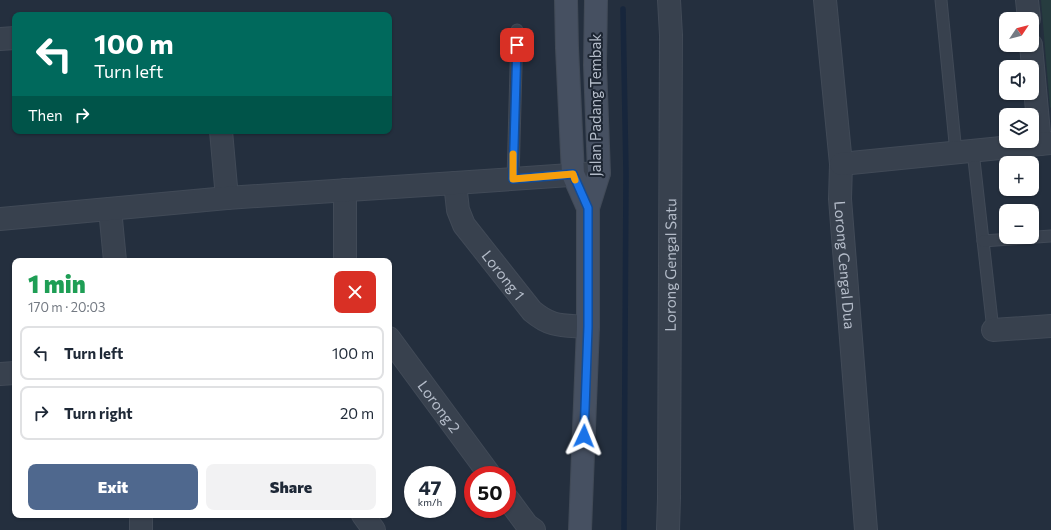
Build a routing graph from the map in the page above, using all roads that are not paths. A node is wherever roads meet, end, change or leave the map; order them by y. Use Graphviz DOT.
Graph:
graph roads {
  1 [pos="566,0"];
  2 [pos="596,0"];
  3 [pos="669,0"];
  4 [pos="825,0"];
  5 [pos="941,0"];
  6 [pos="1027,0"];
  7 [pos="1028,12"];
  8 [pos="517,30"];
  9 [pos="12,38"];
  10 [pos="0,39"];
  11 [pos="1032,52"];
  12 [pos="221,134"];
  13 [pos="1046,144"];
  14 [pos="964,152"];
  15 [pos="841,164"];
  16 [pos="599,172"];
  17 [pos="573,174"];
  18 [pos="513,179"];
  19 [pos="455,183"];
  20 [pos="345,190"];
  21 [pos="228,198"];
  22 [pos="588,208"];
  23 [pos="110,209"];
  24 [pos="0,219"];
  25 [pos="1051,236"];
  26 [pos="983,241"];
  27 [pos="115,258"];
  28 [pos="345,258"];
  29 [pos="1051,326"];
  30 [pos="588,327"];
  31 [pos="993,330"];
  32 [pos="392,342"];
  33 [pos="12,373"];
  34 [pos="0,374"];
  35 [pos="483,466"];
  36 [pos="516,510"];
  37 [pos="141,518"];
  38 [pos="365,518"];
  39 [pos="141,530"];
  40 [pos="374,530"];
  41 [pos="534,530"];
  42 [pos="580,530"];
  43 [pos="668,530"];
  44 [pos="866,530"];
  1 -- 17 [label="main road, Jalan Padang Tembak"];
  2 -- 16 [label="main road, Jalan Padang Tembak"];
  3 -- 43 [label="street, Lorong Gengal Satu"];
  4 -- 15 [label="street, Lorong Cengal Dua"];
  5 -- 14 [label="lane"];
  6 -- 7 [label="street"];
  8 -- 18 [label="lane"];
  9 -- 10 [label="street"];
  11 -- 13 [label="street"];
  12 -- 21 [label="street"];
  13 -- 14 [label="street"];
  14 -- 15 [label="street"];
  14 -- 26 [label="lane"];
  15 -- 44 [label="street, Lorong Cengal Dua"];
  16 -- 17 [label="street"];
  16 -- 22 [label="main road, Jalan Padang Tembak"];
  17 -- 18 [label="street"];
  17 -- 22 [label="main road, Jalan Padang Tembak"];
  18 -- 19 [label="street"];
  19 -- 20 [label="street"];
  19 -- 30 [label="street, Lorong 1"];
  20 -- 21 [label="street"];
  20 -- 28 [label="street"];
  21 -- 23 [label="street"];
  22 -- 30 [label="main road, Jalan Padang Tembak"];
  23 -- 24 [label="street"];
  23 -- 27 [label="street"];
  25 -- 26 [label="lane"];
  26 -- 31 [label="lane"];
  29 -- 31 [label="street"];
  30 -- 42 [label="main road, Jalan Padang Tembak"];
  32 -- 35 [label="street, Lorong 2"];
  33 -- 34 [label="street"];
  36 -- 41 [label="street"];
  37 -- 39 [label="street"];
  38 -- 40 [label="street"];
}
